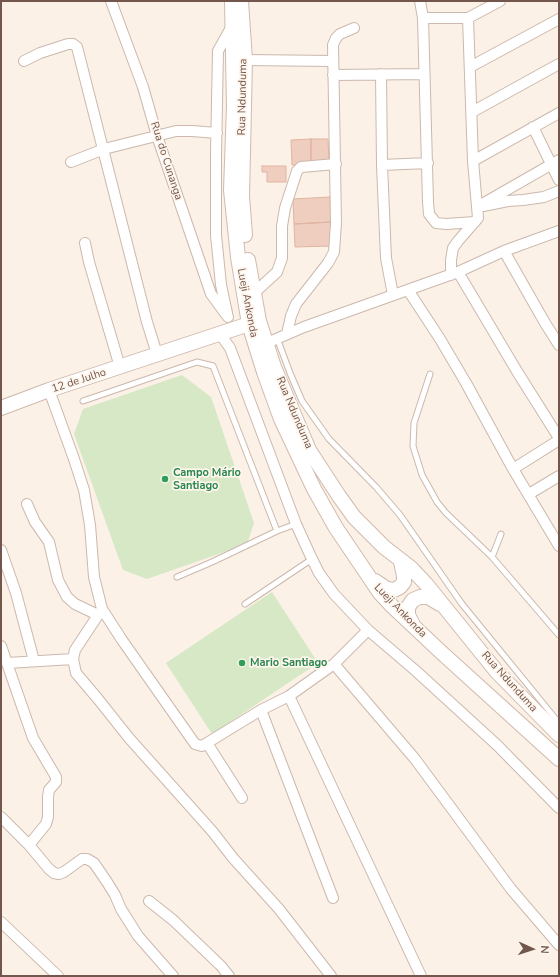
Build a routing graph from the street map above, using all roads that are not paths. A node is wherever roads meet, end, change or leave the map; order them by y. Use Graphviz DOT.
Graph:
graph roads {
  1 [pos="111,1"];
  2 [pos="232,1"];
  3 [pos="241,1"];
  4 [pos="420,1"];
  5 [pos="500,1"];
  6 [pos="423,18"];
  7 [pos="468,18"];
  8 [pos="559,19"];
  9 [pos="233,24"];
  10 [pos="354,28"];
  11 [pos="245,60"];
  12 [pos="24,61"];
  13 [pos="333,61"];
  14 [pos="559,64"];
  15 [pos="470,67"];
  16 [pos="381,74"];
  17 [pos="424,74"];
  18 [pos="333,75"];
  19 [pos="472,112"];
  20 [pos="559,113"];
  21 [pos="533,127"];
  22 [pos="217,133"];
  23 [pos="157,136"];
  24 [pos="104,149"];
  25 [pos="473,161"];
  26 [pos="72,162"];
  27 [pos="555,162"];
  28 [pos="428,163"];
  29 [pos="336,164"];
  30 [pos="382,164"];
  31 [pos="559,180"];
  32 [pos="559,191"];
  33 [pos="477,207"];
  34 [pos="475,222"];
  35 [pos="559,231"];
  36 [pos="86,244"];
  37 [pos="504,251"];
  38 [pos="454,274"];
  39 [pos="408,290"];
  40 [pos="254,293"];
  41 [pos="393,295"];
  42 [pos="249,324"];
  43 [pos="226,327"];
  44 [pos="286,334"];
  45 [pos="272,341"];
  46 [pos="559,345"];
  47 [pos="157,354"];
  48 [pos="120,367"];
  49 [pos="430,374"];
  50 [pos="49,390"];
  51 [pos="83,401"];
  52 [pos="1,408"];
  53 [pos="559,439"];
  54 [pos="513,469"];
  55 [pos="559,476"];
  56 [pos="529,494"];
  57 [pos="27,504"];
  58 [pos="296,524"];
  59 [pos="277,531"];
  60 [pos="501,534"];
  61 [pos="559,546"];
  62 [pos="1,550"];
  63 [pos="492,557"];
  64 [pos="312,559"];
  65 [pos="401,562"];
  66 [pos="177,577"];
  67 [pos="369,578"];
  68 [pos="245,604"];
  69 [pos="442,605"];
  70 [pos="100,612"];
  71 [pos="415,628"];
  72 [pos="368,630"];
  73 [pos="559,635"];
  74 [pos="1,646"];
  75 [pos="73,659"];
  76 [pos="34,660"];
  77 [pos="7,663"];
  78 [pos="334,664"];
  79 [pos="472,681"];
  80 [pos="289,696"];
  81 [pos="261,710"];
  82 [pos="559,723"];
  83 [pos="559,735"];
  84 [pos="207,743"];
  85 [pos="559,759"];
  86 [pos="242,798"];
  87 [pos="559,808"];
  88 [pos="1,817"];
  89 [pos="29,845"];
  90 [pos="333,898"];
  91 [pos="149,901"];
  92 [pos="1,922"];
  93 [pos="559,945"];
  94 [pos="58,976"];
  95 [pos="173,976"];
  96 [pos="229,976"];
  97 [pos="331,976"];
  98 [pos="421,976"];
  1 -- 23 [label="street, Rua do Cunanga"];
  2 -- 9 [label="main road, Lueji Ankonda"];
  3 -- 11 [label="main road, Rua Ndunduma"];
  4 -- 6 [label="street"];
  5 -- 7 [label="street"];
  6 -- 7 [label="street"];
  6 -- 17 [label="street"];
  7 -- 15 [label="street"];
  8 -- 15 [label="street"];
  9 -- 22 [label="street, Lueji Ankonda"];
  9 -- 42 [label="main road, Lueji Ankonda"];
  10 -- 13 [label="street"];
  11 -- 13 [label="street"];
  11 -- 40 [label="main road, Rua Ndunduma"];
  12 -- 24 [label="street"];
  13 -- 18 [label="street"];
  14 -- 19 [label="street"];
  15 -- 19 [label="street"];
  16 -- 17 [label="street"];
  16 -- 18 [label="street"];
  16 -- 30 [label="street"];
  17 -- 28 [label="street"];
  18 -- 29 [label="street"];
  19 -- 25 [label="street"];
  20 -- 21 [label="street"];
  21 -- 25 [label="street"];
  21 -- 27 [label="street"];
  22 -- 23 [label="street"];
  22 -- 43 [label="street, Lueji Ankonda"];
  23 -- 24 [label="street"];
  23 -- 43 [label="street, Rua do Cunanga"];
  24 -- 26 [label="street"];
  24 -- 47 [label="street"];
  25 -- 33 [label="street"];
  27 -- 31 [label="street"];
  27 -- 33 [label="street"];
  28 -- 30 [label="street"];
  28 -- 34 [label="street"];
  29 -- 40 [label="street"];
  29 -- 44 [label="street"];
  30 -- 41 [label="street"];
  32 -- 33 [label="street"];
  33 -- 34 [label="street"];
  34 -- 38 [label="street"];
  35 -- 37 [label="street"];
  36 -- 48 [label="street"];
  37 -- 38 [label="street"];
  37 -- 46 [label="street"];
  38 -- 39 [label="street"];
  38 -- 53 [label="street"];
  39 -- 41 [label="street"];
  39 -- 54 [label="street"];
  40 -- 45 [label="main road, Rua Ndunduma"];
  41 -- 44 [label="street"];
  42 -- 43 [label="main road, 12 de Julho"];
  42 -- 67 [label="main road, Lueji Ankonda"];
  43 -- 47 [label="main road, 12 de Julho"];
  43 -- 58 [label="street, Lueji Ankonda"];
  44 -- 45 [label="street"];
  45 -- 65 [label="main road, Rua Ndunduma"];
  45 -- 82 [label="lane"];
  47 -- 48 [label="main road, 12 de Julho"];
  48 -- 50 [label="main road, 12 de Julho"];
  49 -- 63 [label="lane"];
  50 -- 52 [label="main road, 12 de Julho"];
  50 -- 70 [label="street"];
  51 -- 59 [label="lane"];
  53 -- 54 [label="street"];
  54 -- 56 [label="street"];
  55 -- 56 [label="street"];
  56 -- 61 [label="street"];
  57 -- 70 [label="street"];
  58 -- 59 [label="lane"];
  58 -- 64 [label="street, Lueji Ankonda"];
  59 -- 66 [label="lane"];
  60 -- 63 [label="lane"];
  62 -- 76 [label="street"];
  63 -- 73 [label="lane"];
  64 -- 68 [label="lane"];
  64 -- 72 [label="street, Lueji Ankonda"];
  65 -- 67 [label="main road"];
  65 -- 69 [label="main road, Rua Ndunduma"];
  67 -- 71 [label="main road, Lueji Ankonda"];
  69 -- 71 [label="main road"];
  69 -- 83 [label="main road, Rua Ndunduma"];
  70 -- 75 [label="street"];
  70 -- 84 [label="street"];
  71 -- 79 [label="main road, Lueji Ankonda"];
  72 -- 78 [label="street"];
  72 -- 87 [label="street, Lueji Ankonda"];
  74 -- 77 [label="street"];
  75 -- 76 [label="street"];
  75 -- 97 [label="street"];
  76 -- 77 [label="street"];
  77 -- 89 [label="street"];
  78 -- 80 [label="street"];
  78 -- 93 [label="street"];
  79 -- 85 [label="main road, Rua Ndunduma"];
  80 -- 81 [label="street"];
  80 -- 98 [label="street"];
  81 -- 84 [label="street"];
  81 -- 90 [label="street"];
  84 -- 86 [label="street"];
  88 -- 89 [label="street"];
  89 -- 95 [label="street"];
  91 -- 96 [label="street"];
  92 -- 94 [label="street"];
}
